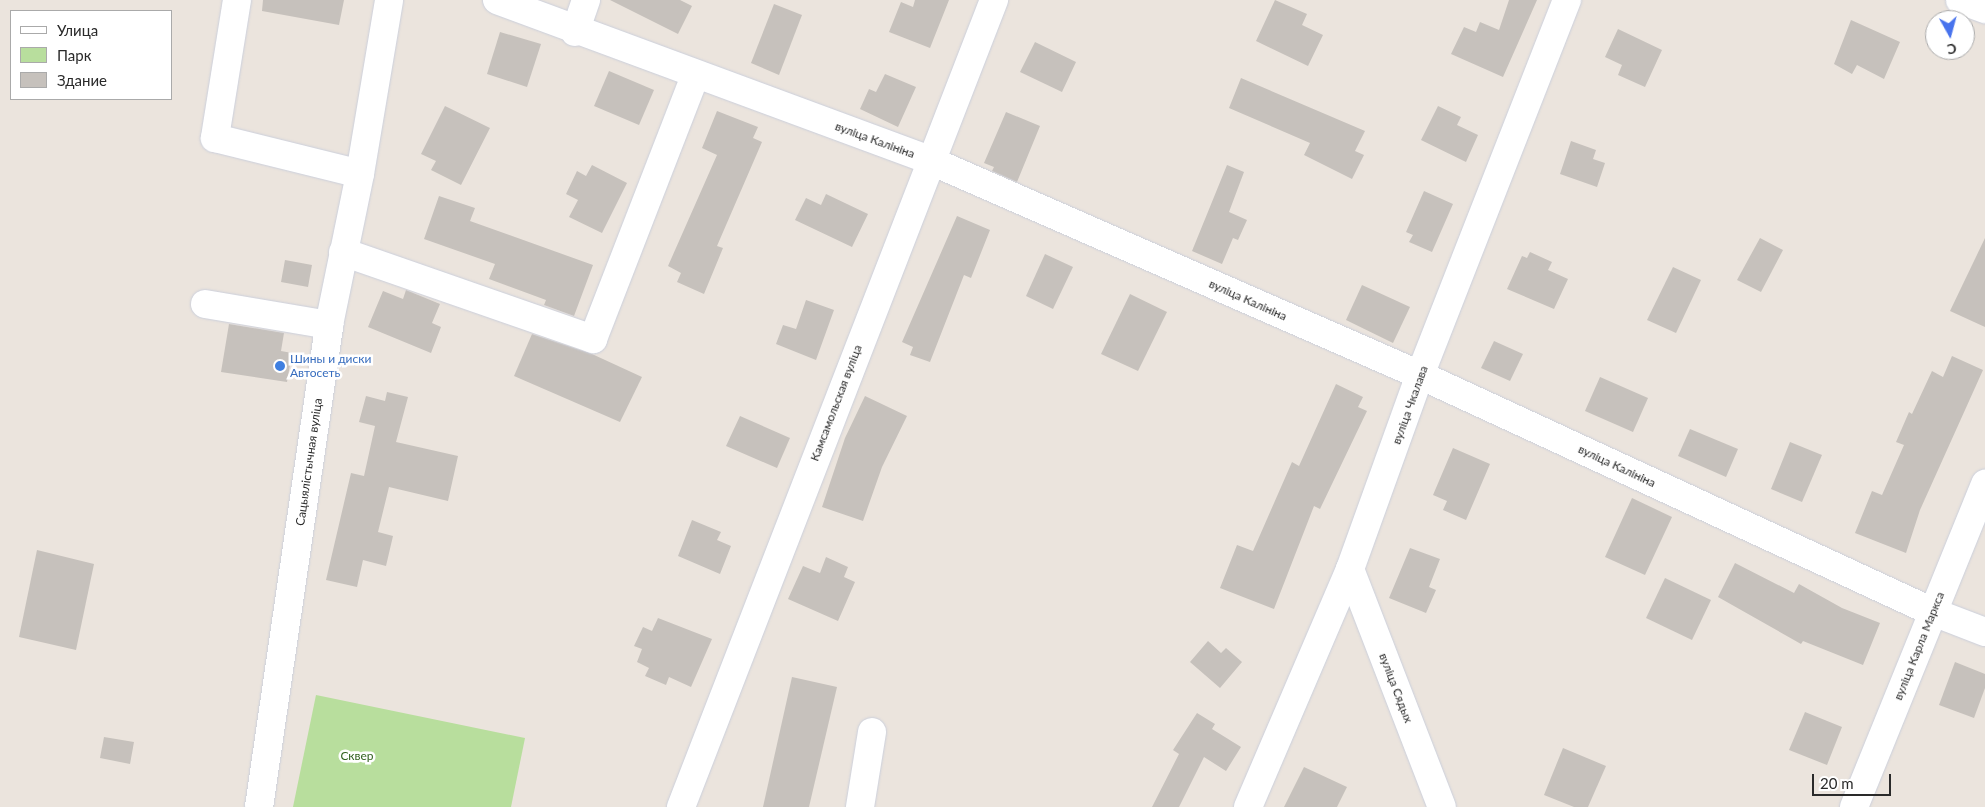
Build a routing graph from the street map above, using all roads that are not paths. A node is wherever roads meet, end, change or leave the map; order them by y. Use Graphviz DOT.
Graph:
graph roads {
  1 [pos="237,0"];
  2 [pos="389,0"];
  3 [pos="497,0"];
  4 [pos="586,0"];
  5 [pos="994,0"];
  6 [pos="1567,0"];
  7 [pos="1960,0"];
  8 [pos="1985,9"];
  9 [pos="575,32"];
  10 [pos="696,74"];
  11 [pos="929,160"];
  12 [pos="360,174"];
  13 [pos="343,252"];
  14 [pos="205,304"];
  15 [pos="329,325"];
  16 [pos="1420,375"];
  17 [pos="1985,484"];
  18 [pos="1350,569"];
  19 [pos="1933,612"];
  20 [pos="1985,632"];
  21 [pos="872,732"];
  22 [pos="259,807"];
  23 [pos="681,807"];
  24 [pos="860,807"];
  25 [pos="1248,807"];
  26 [pos="1442,807"];
  27 [pos="1854,807"];
  1 -- 12 [label="street"];
  2 -- 12 [label="street, Сацыялістычная вуліца"];
  3 -- 9 [label="street, вуліца Калініна"];
  4 -- 9 [label="street"];
  5 -- 11 [label="street, Камсамольская вуліца"];
  6 -- 16 [label="street, вуліца Чкалава"];
  7 -- 8 [label="street"];
  9 -- 10 [label="street, вуліца Калініна"];
  10 -- 11 [label="street, вуліца Калініна"];
  10 -- 13 [label="street"];
  11 -- 16 [label="street, вуліца Калініна"];
  11 -- 23 [label="street, Камсамольская вуліца"];
  12 -- 13 [label="street, Сацыялістычная вуліца"];
  13 -- 15 [label="street, Сацыялістычная вуліца"];
  14 -- 15 [label="street"];
  15 -- 22 [label="street, Сацыялістычная вуліца"];
  16 -- 18 [label="street, вуліца Чкалава"];
  16 -- 19 [label="street, вуліца Калініна"];
  17 -- 19 [label="street, вуліца Карла Маркса"];
  18 -- 25 [label="street, вуліца Чкалава"];
  18 -- 26 [label="street, вуліца Сядых"];
  19 -- 20 [label="street, вуліца Калініна"];
  19 -- 27 [label="street, вуліца Карла Маркса"];
  21 -- 24 [label="street"];
}
